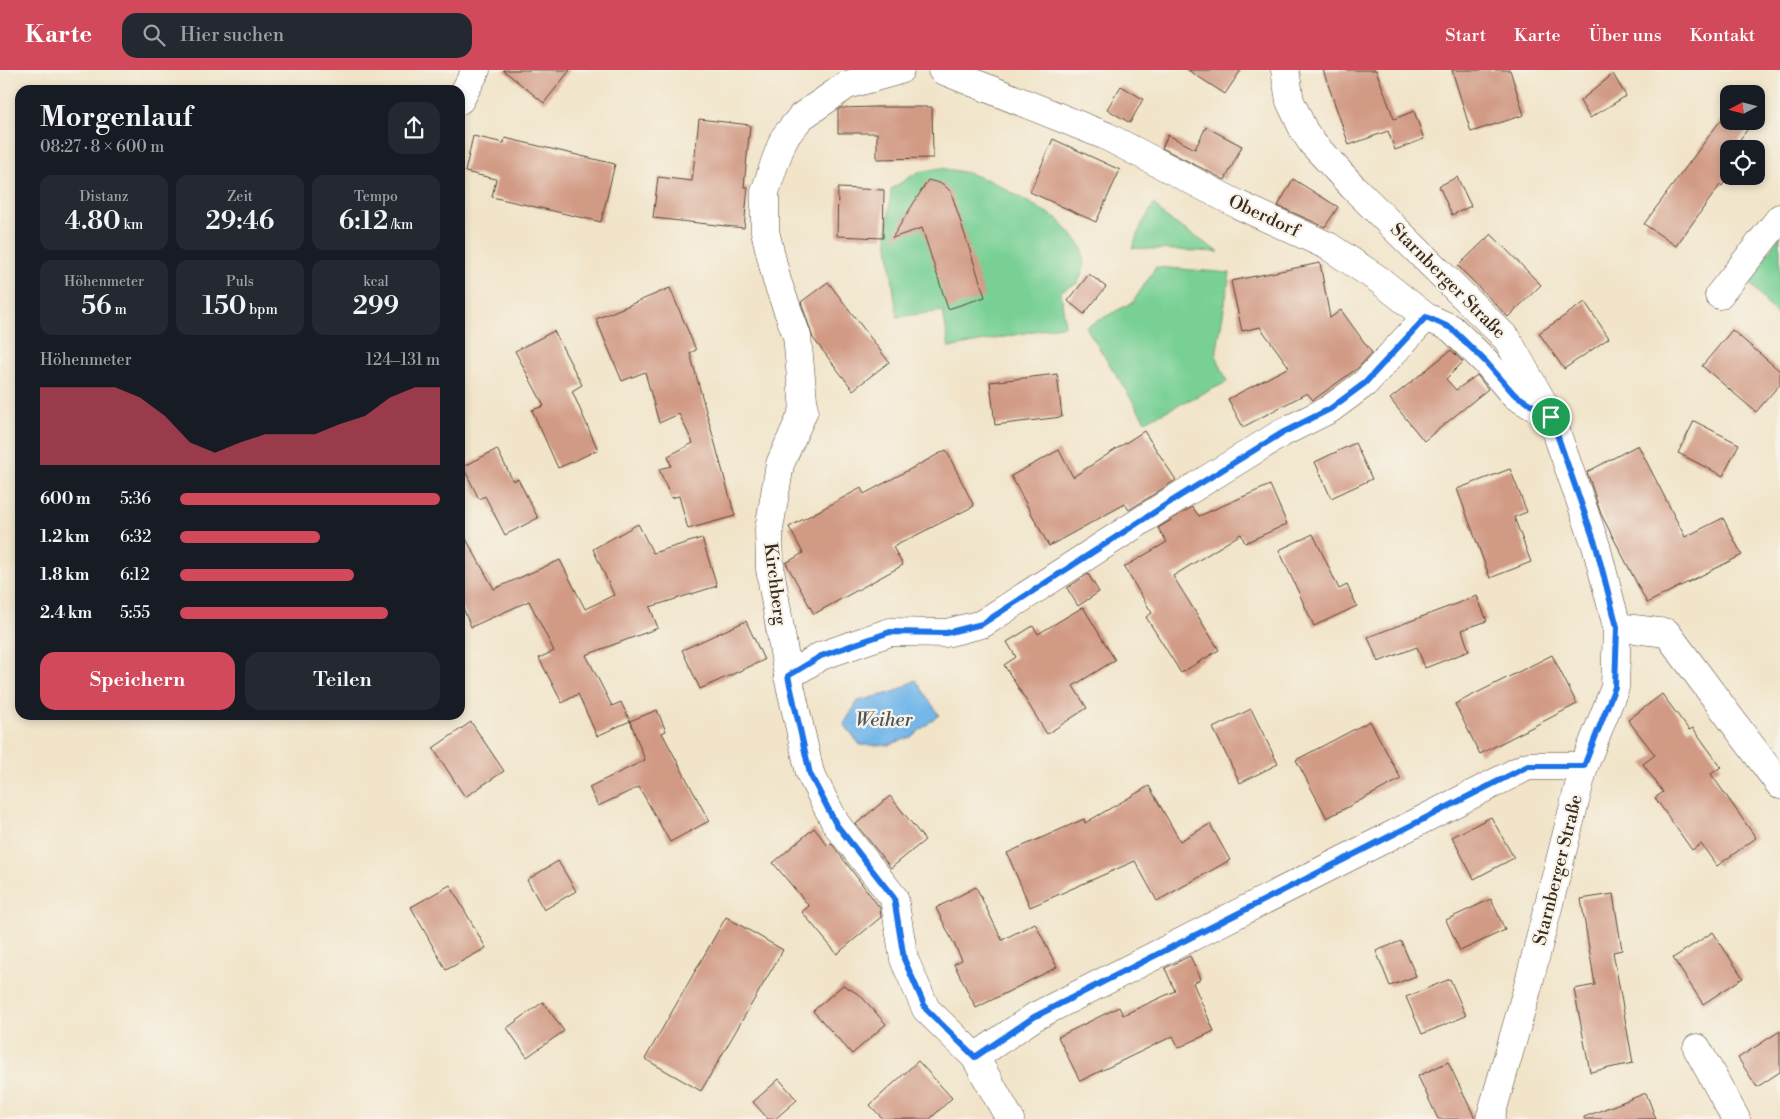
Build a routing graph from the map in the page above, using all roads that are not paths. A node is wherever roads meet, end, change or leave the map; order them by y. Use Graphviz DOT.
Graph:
graph roads {
  1 [pos="476,70"];
  2 [pos="900,70"];
  3 [pos="942,70"];
  4 [pos="1285,70"];
  5 [pos="465,91"];
  6 [pos="1780,218"];
  7 [pos="1719,295"];
  8 [pos="1426,317"];
  9 [pos="1551,417"];
  10 [pos="1617,627"];
  11 [pos="788,676"];
  12 [pos="1584,766"];
  13 [pos="1780,785"];
  14 [pos="1697,1048"];
  15 [pos="975,1057"];
  16 [pos="1010,1119"];
  17 [pos="1490,1119"];
  18 [pos="1736,1119"];
  1 -- 5 [label="street"];
  2 -- 11 [label="street, Kirchberg"];
  3 -- 8 [label="street, Oberdorf"];
  4 -- 9 [label="street, Starnberger Straße"];
  6 -- 7 [label="street"];
  8 -- 9 [label="street, Oberdorf"];
  8 -- 11 [label="street"];
  9 -- 10 [label="street, Starnberger Straße"];
  10 -- 12 [label="street, Starnberger Straße"];
  10 -- 13 [label="street"];
  11 -- 15 [label="street, Kirchberg"];
  12 -- 15 [label="street"];
  12 -- 17 [label="street, Starnberger Straße"];
  14 -- 18 [label="street"];
  15 -- 16 [label="street, Kirchberg"];
}
